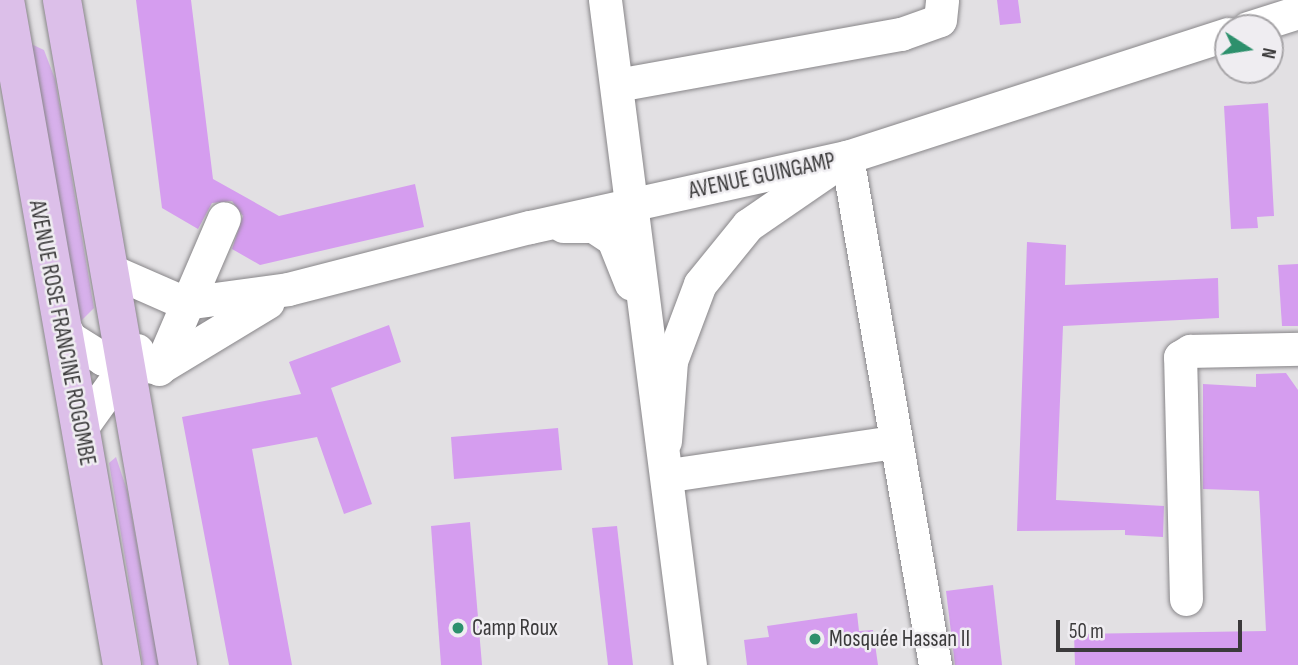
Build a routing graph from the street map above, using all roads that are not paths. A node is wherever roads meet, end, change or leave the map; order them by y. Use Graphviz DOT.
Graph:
graph roads {
  1 [pos="5,0"];
  2 [pos="21,0"];
  3 [pos="62,0"];
  4 [pos="605,0"];
  5 [pos="942,0"];
  6 [pos="1214,39"];
  7 [pos="617,85"];
  8 [pos="9,88"];
  9 [pos="847,157"];
  10 [pos="634,203"];
  11 [pos="102,215"];
  12 [pos="225,218"];
  13 [pos="530,227"];
  14 [pos="112,271"];
  15 [pos="288,289"];
  16 [pos="194,308"];
  17 [pos="56,312"];
  18 [pos="1298,349"];
  19 [pos="143,365"];
  20 [pos="81,428"];
  21 [pos="665,441"];
  22 [pos="894,442"];
  23 [pos="670,475"];
  24 [pos="1185,599"];
  25 [pos="122,665"];
  26 [pos="178,665"];
  27 [pos="690,665"];
  28 [pos="934,665"];
  1 -- 8 [label="main road, AVENUE ROSE FRANCINE ROGOMBE"];
  2 -- 11 [label="main road"];
  3 -- 11 [label="main road"];
  4 -- 7 [label="street"];
  5 -- 7 [label="street"];
  6 -- 9 [label="street, AVENUE GUINGAMP"];
  7 -- 10 [label="street"];
  8 -- 17 [label="main road, AVENUE ROSE FRANCINE ROGOMBE"];
  9 -- 10 [label="street, AVENUE GUINGAMP"];
  9 -- 21 [label="street"];
  9 -- 22 [label="street"];
  10 -- 13 [label="street, AVENUE GUINGAMP"];
  10 -- 21 [label="street"];
  11 -- 14 [label="main road"];
  12 -- 16 [label="street"];
  13 -- 15 [label="street, AVENUE GUINGAMP"];
  13 -- 21 [label="street"];
  14 -- 16 [label="street"];
  14 -- 19 [label="main road"];
  15 -- 16 [label="street"];
  15 -- 19 [label="street"];
  16 -- 19 [label="street"];
  17 -- 19 [label="street"];
  17 -- 20 [label="main road, AVENUE ROSE FRANCINE ROGOMBE"];
  18 -- 24 [label="street"];
  19 -- 20 [label="street"];
  19 -- 26 [label="main road"];
  20 -- 25 [label="main road, AVENUE ROSE FRANCINE ROGOMBE"];
  21 -- 23 [label="street"];
  22 -- 23 [label="street"];
  22 -- 28 [label="street"];
  23 -- 27 [label="street"];
}
